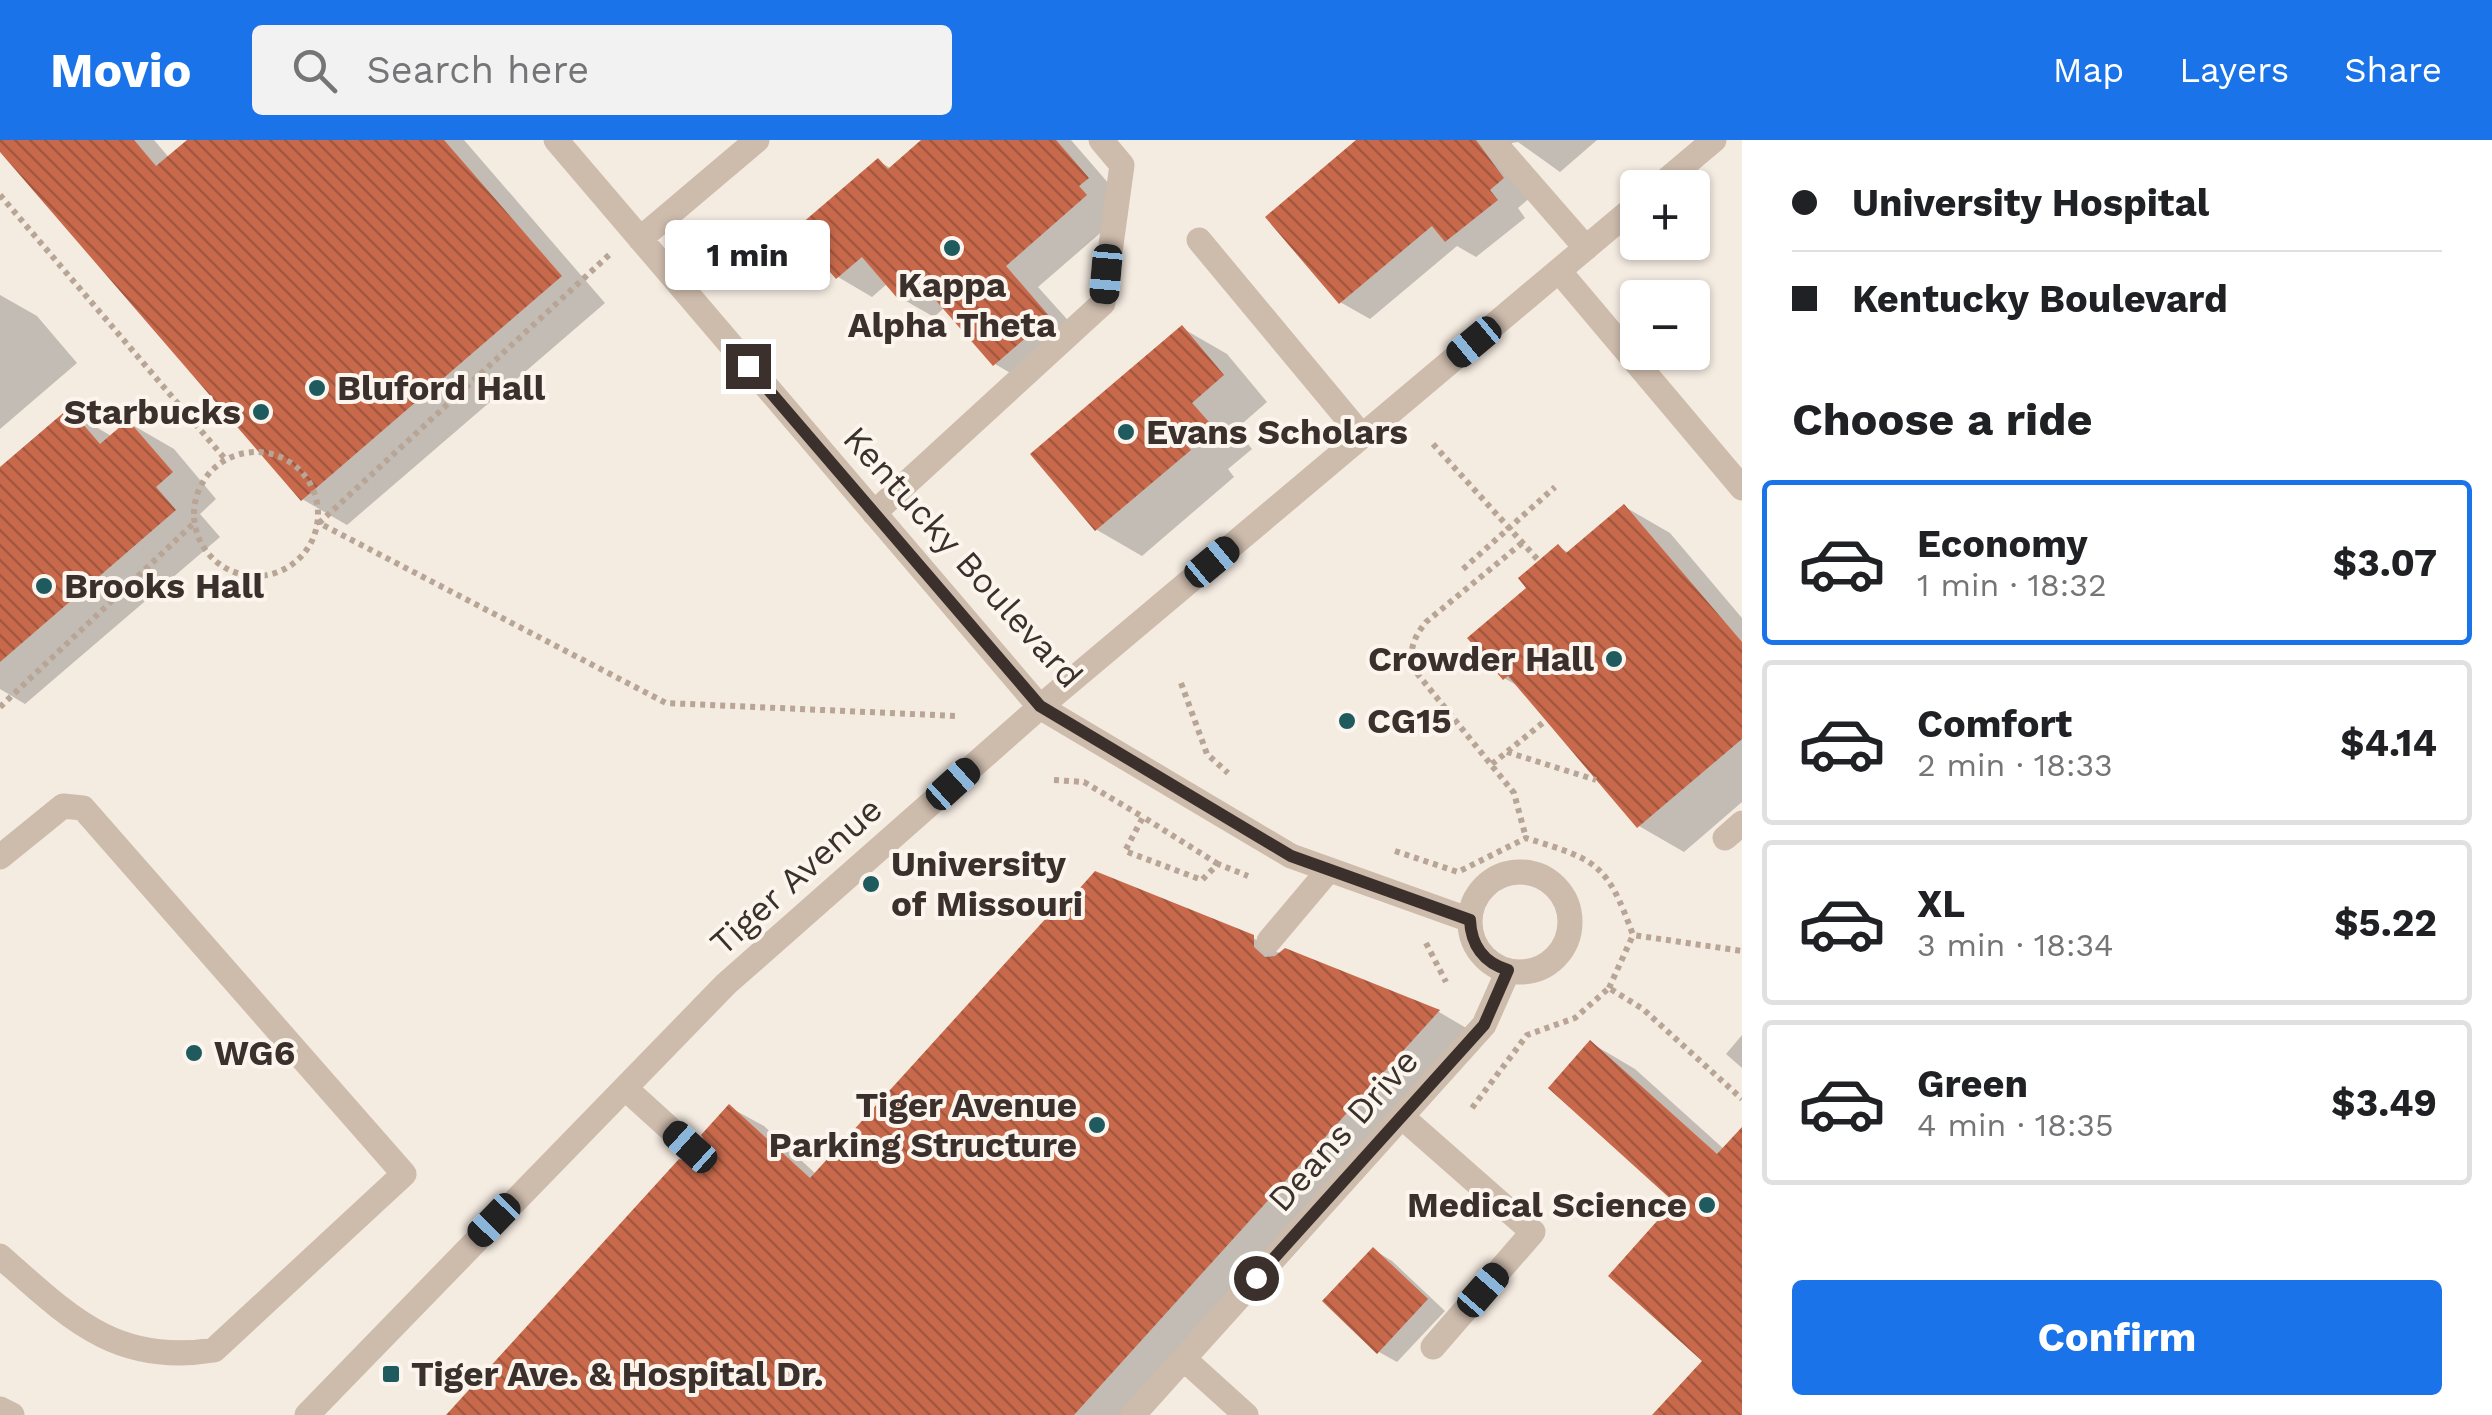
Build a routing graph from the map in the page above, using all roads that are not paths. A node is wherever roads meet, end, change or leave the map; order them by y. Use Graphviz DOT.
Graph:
graph roads {
  1 [pos="556,140"];
  2 [pos="757,140"];
  3 [pos="1101,140"];
  4 [pos="1492,140"];
  5 [pos="1714,140"];
  6 [pos="1679,170"];
  7 [pos="1620,219"];
  8 [pos="640,239"];
  9 [pos="1199,240"];
  10 [pos="1586,248"];
  11 [pos="1558,271"];
  12 [pos="1362,436"];
  13 [pos="1742,488"];
  14 [pos="874,513"];
  15 [pos="1040,706"];
  16 [pos="0,857"];
  17 [pos="1328,871"];
  18 [pos="1470,920"];
  19 [pos="1269,941"];
  20 [pos="1508,970"];
  21 [pos="625,1088"];
  22 [pos="1401,1116"];
  23 [pos="690,1147"];
  24 [pos="0,1256"];
  25 [pos="1433,1347"];
  26 [pos="1184,1359"];
  27 [pos="0,1408"];
  28 [pos="304,1412"];
  29 [pos="12,1415"];
  30 [pos="1133,1415"];
  31 [pos="1246,1415"];
  1 -- 8 [label="street, Kentucky Boulevard"];
  2 -- 8 [label="street"];
  3 -- 14 [label="street"];
  4 -- 10 [label="street"];
  5 -- 6 [label="street"];
  7 -- 10 [label="street, Tiger Avenue"];
  8 -- 14 [label="street, Kentucky Boulevard"];
  9 -- 12 [label="street"];
  10 -- 11 [label="street, Tiger Avenue"];
  11 -- 12 [label="street, Tiger Avenue"];
  11 -- 13 [label="street"];
  12 -- 15 [label="street, Tiger Avenue"];
  14 -- 15 [label="street, Kentucky Boulevard"];
  15 -- 17 [label="street, Kentucky Boulevard"];
  15 -- 21 [label="street, Tiger Avenue"];
  16 -- 24 [label="street"];
  17 -- 18 [label="street, Kentucky Boulevard"];
  17 -- 19 [label="street"];
  18 -- 20 [label="street"];
  18 -- 20 [label="street"];
  20 -- 22 [label="street, Deans Drive"];
  21 -- 23 [label="street"];
  21 -- 28 [label="street, Tiger Avenue"];
  22 -- 25 [label="street"];
  22 -- 26 [label="street, Deans Drive"];
  26 -- 30 [label="street, Deans Drive"];
  26 -- 31 [label="street"];
  27 -- 29 [label="street"];
}
